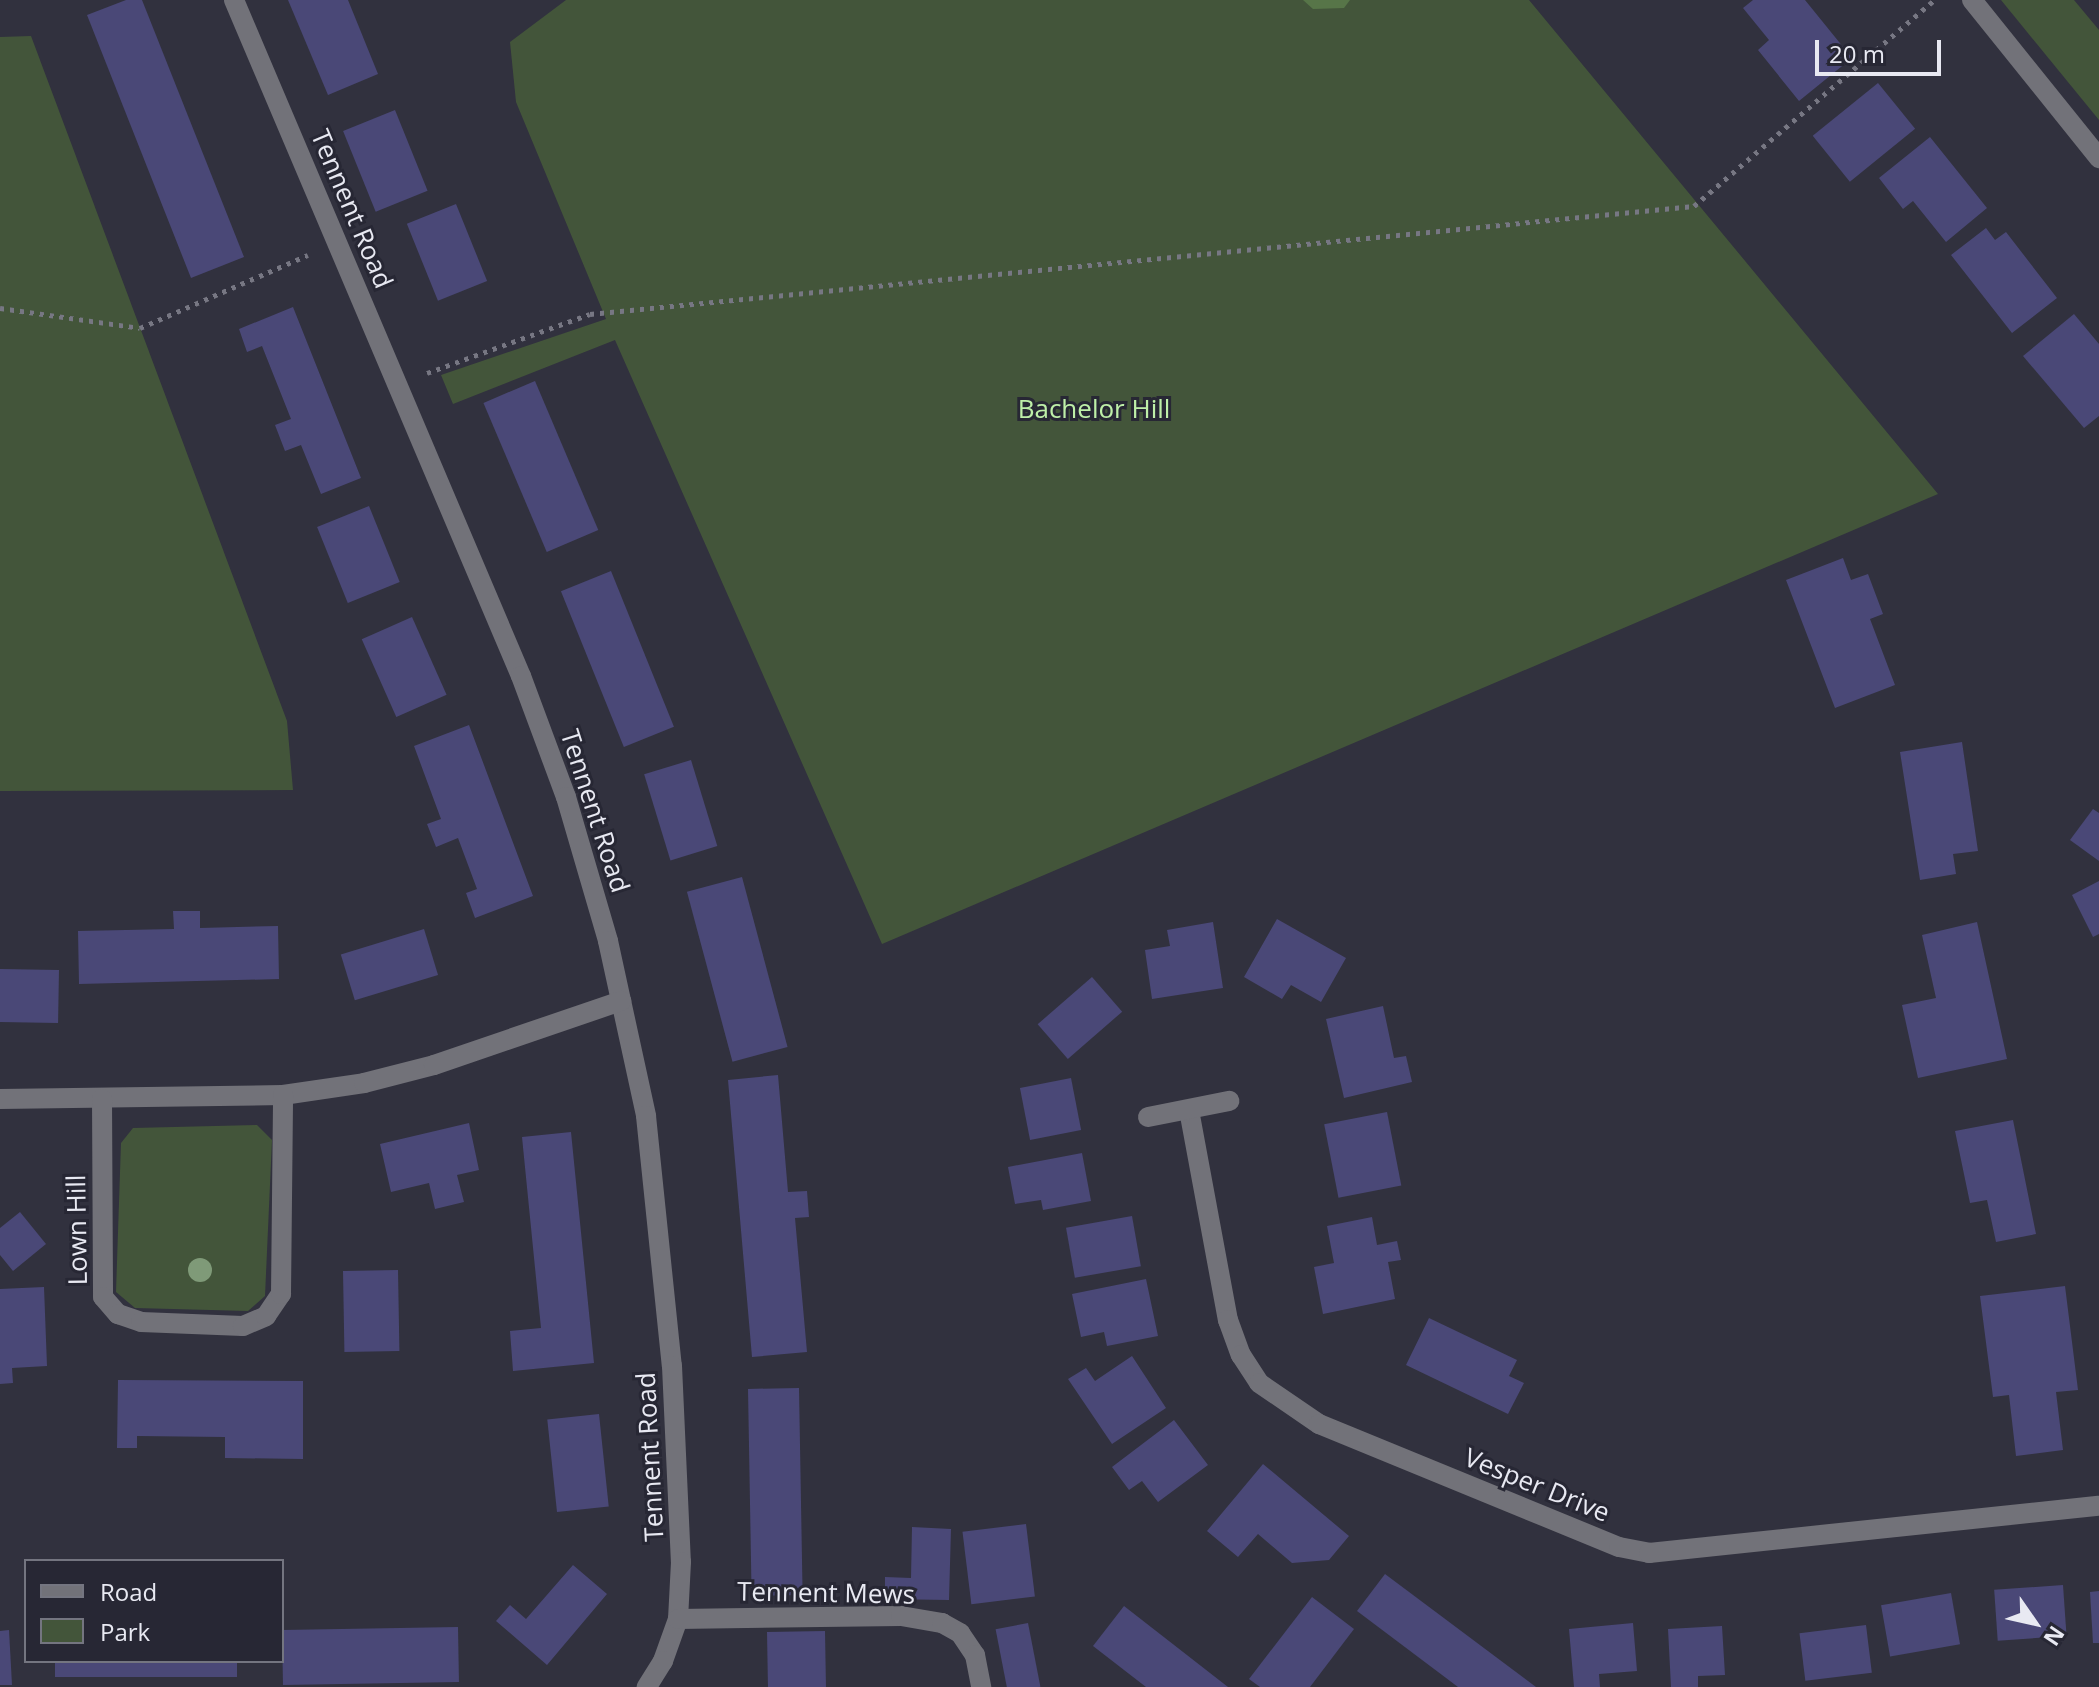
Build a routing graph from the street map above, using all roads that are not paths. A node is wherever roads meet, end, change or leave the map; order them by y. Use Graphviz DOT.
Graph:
graph roads {
  1 [pos="234,0"];
  2 [pos="1972,0"];
  3 [pos="2099,158"];
  4 [pos="621,1001"];
  5 [pos="283,1095"];
  6 [pos="0,1099"];
  7 [pos="102,1099"];
  8 [pos="1229,1101"];
  9 [pos="1189,1110"];
  10 [pos="1148,1117"];
  11 [pos="2099,1506"];
  12 [pos="678,1619"];
  13 [pos="647,1687"];
  14 [pos="981,1687"];
  1 -- 4 [label="street, Tennent Road"];
  2 -- 3 [label="street"];
  4 -- 5 [label="street"];
  4 -- 12 [label="street, Tennent Road"];
  5 -- 7 [label="street"];
  5 -- 7 [label="street, Lown Hill"];
  6 -- 7 [label="street"];
  8 -- 9 [label="street"];
  9 -- 10 [label="street"];
  9 -- 11 [label="street, Vesper Drive"];
  12 -- 13 [label="street, Tennent Road"];
  12 -- 14 [label="street, Tennent Mews"];
}
